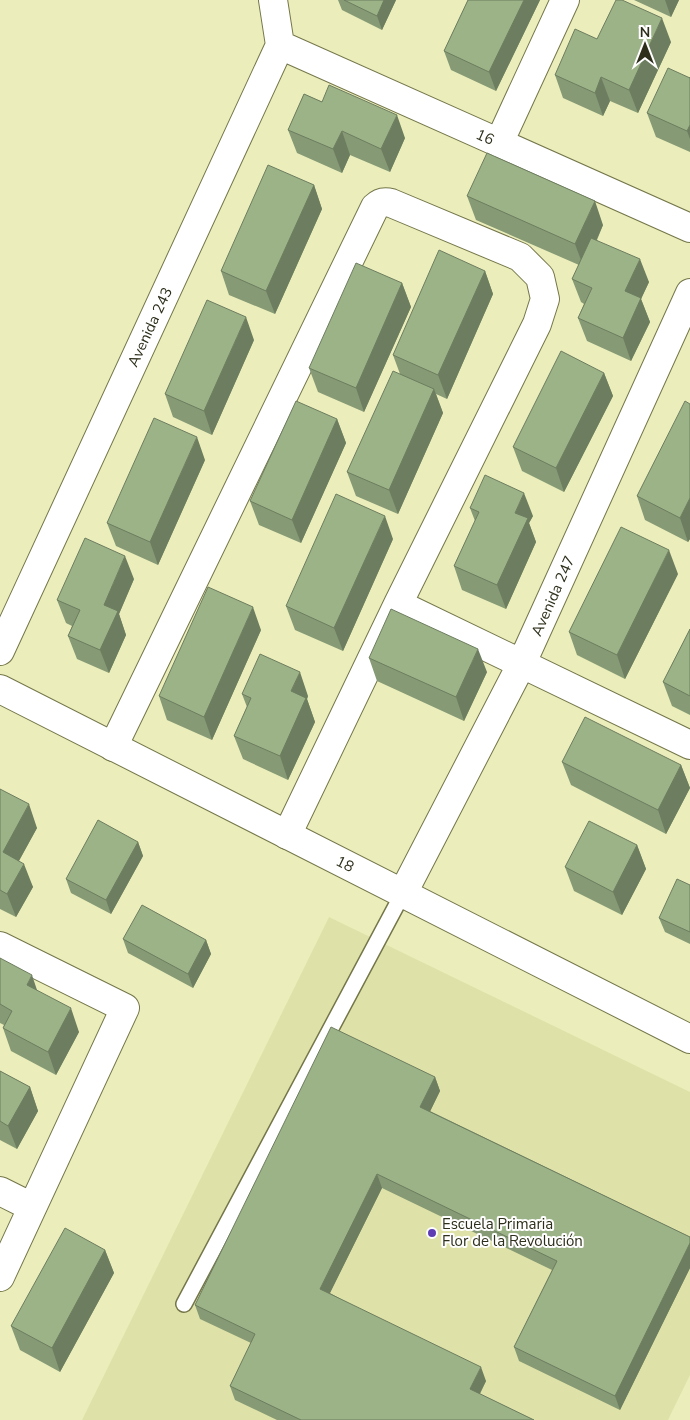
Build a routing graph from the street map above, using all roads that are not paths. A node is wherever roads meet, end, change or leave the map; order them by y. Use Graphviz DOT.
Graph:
graph roads {
  1 [pos="273,0"];
  2 [pos="565,0"];
  3 [pos="280,45"];
  4 [pos="499,143"];
  5 [pos="690,228"];
  6 [pos="690,293"];
  7 [pos="398,604"];
  8 [pos="0,651"];
  9 [pos="521,665"];
  10 [pos="0,689"];
  11 [pos="690,745"];
  12 [pos="113,747"];
  13 [pos="287,835"];
  14 [pos="403,893"];
  15 [pos="0,946"];
  16 [pos="690,1039"];
  17 [pos="0,1191"];
  18 [pos="32,1207"];
  19 [pos="0,1277"];
  20 [pos="184,1304"];
  1 -- 3 [label="street"];
  2 -- 4 [label="street"];
  3 -- 4 [label="street, 16"];
  3 -- 8 [label="street, Avenida 243"];
  4 -- 5 [label="street, 16"];
  6 -- 9 [label="street, Avenida 247"];
  7 -- 9 [label="street"];
  7 -- 12 [label="street"];
  7 -- 13 [label="street"];
  9 -- 11 [label="street"];
  9 -- 14 [label="street, Avenida 247"];
  10 -- 12 [label="street, 18"];
  12 -- 13 [label="street, 18"];
  13 -- 14 [label="street, 18"];
  14 -- 16 [label="street, 18"];
  14 -- 20 [label="lane"];
  15 -- 18 [label="street"];
  17 -- 18 [label="street"];
  18 -- 19 [label="street"];
}
